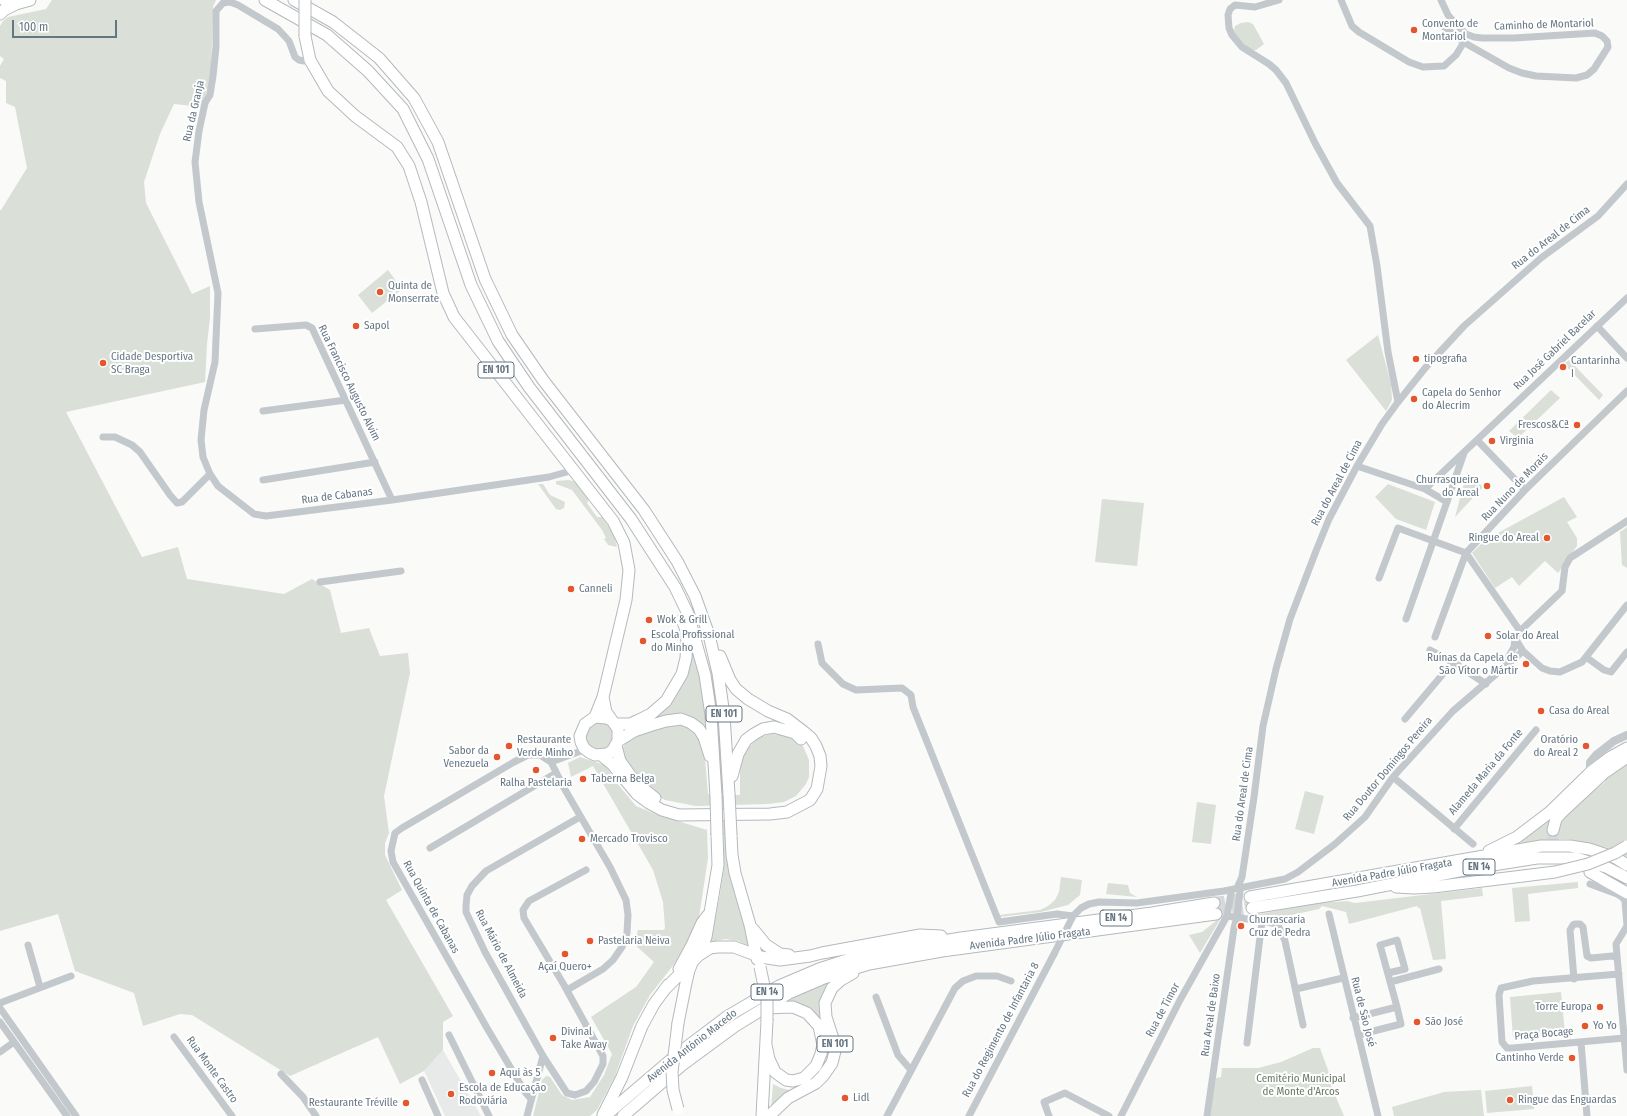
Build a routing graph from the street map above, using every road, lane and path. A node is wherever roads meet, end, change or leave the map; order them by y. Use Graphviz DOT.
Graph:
graph roads {
  1 [pos="4,0"];
  2 [pos="30,0"];
  3 [pos="265,0"];
  4 [pos="294,0"];
  5 [pos="305,0"];
  6 [pos="1279,0"];
  7 [pos="1341,0"];
  8 [pos="1441,0"];
  9 [pos="16,4"];
  10 [pos="0,14"];
  11 [pos="1443,26"];
  12 [pos="1464,42"];
  13 [pos="310,60"];
  14 [pos="1627,184"];
  15 [pos="1627,298"];
  16 [pos="1597,326"];
  17 [pos="255,329"];
  18 [pos="1627,346"];
  19 [pos="1621,352"];
  20 [pos="1627,358"];
  21 [pos="210,383"];
  22 [pos="1627,391"];
  23 [pos="346,400"];
  24 [pos="1398,402"];
  25 [pos="263,411"];
  26 [pos="103,437"];
  27 [pos="1477,440"];
  28 [pos="1464,451"];
  29 [pos="375,462"];
  30 [pos="1357,466"];
  31 [pos="574,470"];
  32 [pos="210,474"];
  33 [pos="263,480"];
  34 [pos="1425,489"];
  35 [pos="1525,490"];
  36 [pos="392,500"];
  37 [pos="1447,502"];
  38 [pos="1627,521"];
  39 [pos="1432,541"];
  40 [pos="1466,553"];
  41 [pos="658,560"];
  42 [pos="401,571"];
  43 [pos="1379,578"];
  44 [pos="320,582"];
  45 [pos="1627,605"];
  46 [pos="1406,619"];
  47 [pos="1520,631"];
  48 [pos="709,635"];
  49 [pos="1435,637"];
  50 [pos="1515,638"];
  51 [pos="818,644"];
  52 [pos="1430,650"];
  53 [pos="1524,651"];
  54 [pos="1627,652"];
  55 [pos="1586,657"];
  56 [pos="1453,662"];
  57 [pos="1502,669"];
  58 [pos="1486,684"];
  59 [pos="603,697"];
  60 [pos="595,717"];
  61 [pos="1405,719"];
  62 [pos="613,722"];
  63 [pos="1536,730"];
  64 [pos="1627,735"];
  65 [pos="581,742"];
  66 [pos="617,744"];
  67 [pos="1627,748"];
  68 [pos="589,752"];
  69 [pos="569,754"];
  70 [pos="601,755"];
  71 [pos="1627,757"];
  72 [pos="550,762"];
  73 [pos="714,764"];
  74 [pos="556,773"];
  75 [pos="1393,777"];
  76 [pos="1584,778"];
  77 [pos="729,794"];
  78 [pos="580,817"];
  79 [pos="1454,829"];
  80 [pos="1553,830"];
  81 [pos="1473,844"];
  82 [pos="1627,846"];
  83 [pos="430,848"];
  84 [pos="1477,857"];
  85 [pos="1627,864"];
  86 [pos="586,870"];
  87 [pos="1590,872"];
  88 [pos="1627,878"];
  89 [pos="1590,884"];
  90 [pos="1383,886"];
  91 [pos="1627,893"];
  92 [pos="1242,896"];
  93 [pos="1329,914"];
  94 [pos="708,915"];
  95 [pos="1073,916"];
  96 [pos="1228,916"];
  97 [pos="1237,917"];
  98 [pos="1262,921"];
  99 [pos="750,925"];
  100 [pos="1018,930"];
  101 [pos="1063,935"];
  102 [pos="961,938"];
  103 [pos="28,946"];
  104 [pos="822,953"];
  105 [pos="756,955"];
  106 [pos="696,958"];
  107 [pos="1617,958"];
  108 [pos="869,964"];
  109 [pos="1439,969"];
  110 [pos="1388,973"];
  111 [pos="1618,974"];
  112 [pos="71,976"];
  113 [pos="1344,978"];
  114 [pos="1574,979"];
  115 [pos="1012,981"];
  116 [pos="1390,982"];
  117 [pos="40,987"];
  118 [pos="665,989"];
  119 [pos="567,990"];
  120 [pos="1296,990"];
  121 [pos="876,997"];
  122 [pos="0,1003"];
  123 [pos="1397,1007"];
  124 [pos="0,1008"];
  125 [pos="762,1009"];
  126 [pos="1353,1018"];
  127 [pos="0,1022"];
  128 [pos="1303,1025"];
  129 [pos="449,1035"];
  130 [pos="1358,1035"];
  131 [pos="174,1037"];
  132 [pos="1624,1038"];
  133 [pos="14,1042"];
  134 [pos="1581,1042"];
  135 [pos="1247,1043"];
  136 [pos="766,1045"];
  137 [pos="0,1052"];
  138 [pos="543,1056"];
  139 [pos="911,1070"];
  140 [pos="1627,1070"];
  141 [pos="281,1074"];
  142 [pos="422,1080"];
  143 [pos="532,1099"];
  144 [pos="679,1112"];
  145 [pos="68,1116"];
  146 [pos="76,1116"];
  147 [pos="232,1116"];
  148 [pos="316,1116"];
  149 [pos="438,1116"];
  150 [pos="489,1116"];
  151 [pos="527,1116"];
  152 [pos="604,1116"];
  153 [pos="623,1116"];
  154 [pos="762,1116"];
  155 [pos="769,1116"];
  156 [pos="887,1116"];
  157 [pos="968,1116"];
  158 [pos="1049,1116"];
  159 [pos="1109,1116"];
  160 [pos="1121,1116"];
  161 [pos="1207,1116"];
  162 [pos="1378,1116"];
  163 [pos="1587,1116"];
  1 -- 9 [label="main road"];
  2 -- 9 [label="main road"];
  3 -- 41 [label="main road, EN 101"];
  4 -- 48 [label="main road, EN 101"];
  5 -- 13 [label="main road, EN 101, bridge"];
  6 -- 24 [label="street"];
  7 -- 12 [label="street"];
  8 -- 12 [label="street, Caminho de Montariol"];
  9 -- 10 [label="main road"];
  11 -- 12 [label="street, Caminho de Montariol"];
  13 -- 21 [label="street, Rua da Granja"];
  13 -- 31 [label="main road, EN 101"];
  14 -- 24 [label="street, Rua do Areal de Cima"];
  15 -- 16 [label="street, Rua José Gabriel Bacelar"];
  16 -- 19 [label="street"];
  16 -- 27 [label="street, Rua José Gabriel Bacelar"];
  17 -- 23 [label="street, Rua Francisco Augusto Alvim"];
  18 -- 19 [label="street"];
  19 -- 20 [label="street"];
  21 -- 32 [label="street, Rua de Cabanas"];
  22 -- 35 [label="street, Rua Nuno de Morais"];
  23 -- 25 [label="street"];
  23 -- 29 [label="street, Rua Francisco Augusto Alvim"];
  24 -- 30 [label="street, Rua do Areal de Cima"];
  26 -- 32 [label="street"];
  27 -- 28 [label="street, Rua José Gabriel Bacelar"];
  27 -- 35 [label="street"];
  28 -- 34 [label="street, Rua José Gabriel Bacelar"];
  28 -- 37 [label="street"];
  29 -- 33 [label="street"];
  29 -- 36 [label="street, Rua Francisco Augusto Alvim"];
  30 -- 34 [label="street"];
  30 -- 92 [label="street, Rua do Areal de Cima"];
  31 -- 36 [label="street, Rua de Cabanas"];
  31 -- 59 [label="main road, EN 101"];
  32 -- 36 [label="street, Rua de Cabanas"];
  34 -- 37 [label="street"];
  35 -- 40 [label="street, Rua Nuno de Morais"];
  37 -- 39 [label="street"];
  38 -- 47 [label="street"];
  39 -- 40 [label="street"];
  39 -- 43 [label="street"];
  39 -- 46 [label="street"];
  40 -- 47 [label="street"];
  40 -- 49 [label="street, Rua Nuno de Morais"];
  41 -- 62 [label="main road"];
  41 -- 73 [label="main road, EN 101"];
  42 -- 44 [label="street"];
  45 -- 55 [label="street"];
  47 -- 50 [label="street"];
  48 -- 70 [label="main road"];
  48 -- 77 [label="main road, EN 101"];
  50 -- 53 [label="street"];
  50 -- 57 [label="street"];
  51 -- 95 [label="street"];
  52 -- 56 [label="street"];
  53 -- 55 [label="street"];
  53 -- 57 [label="street, Rua Doutor Domingos Pereira"];
  54 -- 55 [label="street"];
  56 -- 58 [label="street"];
  56 -- 61 [label="street"];
  57 -- 58 [label="street, Rua Doutor Domingos Pereira"];
  58 -- 75 [label="street, Rua Doutor Domingos Pereira"];
  59 -- 60 [label="main road, EN 101"];
  59 -- 62 [label="main road, EN 101"];
  60 -- 62 [label="main road"];
  60 -- 65 [label="main road, EN 101"];
  62 -- 66 [label="main road, EN 101"];
  63 -- 79 [label="street, Alameda Maria da Fonte"];
  64 -- 76 [label="street"];
  65 -- 68 [label="main road"];
  65 -- 69 [label="street"];
  66 -- 70 [label="main road"];
  66 -- 73 [label="main road"];
  66 -- 77 [label="main road"];
  67 -- 76 [label="main road"];
  68 -- 69 [label="street"];
  68 -- 70 [label="main road"];
  69 -- 72 [label="street"];
  71 -- 80 [label="main road"];
  72 -- 74 [label="street"];
  72 -- 143 [label="street, Rua Quinta de Cabanas"];
  73 -- 94 [label="main road, EN 101, bridge"];
  74 -- 78 [label="street"];
  74 -- 83 [label="street"];
  75 -- 79 [label="street, Alameda Maria da Fonte"];
  75 -- 92 [label="street, Rua Doutor Domingos Pereira"];
  76 -- 84 [label="main road"];
  77 -- 99 [label="main road, EN 101, bridge"];
  78 -- 119 [label="street"];
  78 -- 138 [label="street, Rua Mário de Almeida"];
  79 -- 81 [label="street, Alameda Maria da Fonte"];
  82 -- 90 [label="main road, bridge"];
  84 -- 85 [label="main road, Avenida Padre Júlio Fragata / EN 14"];
  84 -- 92 [label="main road, Avenida Padre Júlio Fragata / EN 14"];
  86 -- 119 [label="street"];
  87 -- 91 [label="main road"];
  88 -- 90 [label="main road, Avenida Padre Júlio Fragata / EN 14"];
  89 -- 107 [label="street"];
  90 -- 92 [label="main road, Avenida Padre Júlio Fragata / EN 14"];
  92 -- 95 [label="street, Rua Doutor Domingos Pereira"];
  92 -- 96 [label="street, bridge"];
  92 -- 97 [label="street, Rua Areal de Baixo, bridge"];
  93 -- 113 [label="street, Rua de São José"];
  94 -- 106 [label="main road, EN 101"];
  94 -- 118 [label="main road"];
  95 -- 101 [label="street, Rua do Regimento de Infantaria 8, bridge"];
  96 -- 97 [label="street"];
  96 -- 160 [label="street, Rua de Timor"];
  97 -- 98 [label="street"];
  97 -- 161 [label="street, Rua Areal de Baixo"];
  98 -- 120 [label="street"];
  98 -- 135 [label="street"];
  99 -- 104 [label="main road, EN 101"];
  99 -- 105 [label="main road"];
  100 -- 101 [label="main road, Avenida Padre Júlio Fragata / EN 14"];
  100 -- 102 [label="main road, Avenida António Macedo / EN 14"];
  101 -- 108 [label="main road, Avenida Padre Júlio Fragata / EN 14"];
  101 -- 157 [label="street, Rua do Regimento de Infantaria 8, bridge"];
  102 -- 104 [label="main road, EN 101"];
  102 -- 152 [label="main road, Avenida António Macedo / EN 14"];
  103 -- 117 [label="street"];
  104 -- 105 [label="main road"];
  105 -- 106 [label="main road"];
  105 -- 136 [label="main road, bridge"];
  106 -- 118 [label="main road"];
  106 -- 144 [label="main road, EN 101, bridge"];
  107 -- 111 [label="street"];
  107 -- 114 [label="street"];
  108 -- 125 [label="main road, Avenida António Macedo / EN 14"];
  108 -- 155 [label="main road, EN 101"];
  109 -- 116 [label="street"];
  110 -- 110 [label="street"];
  110 -- 116 [label="street"];
  111 -- 114 [label="street, Praça Bocage"];
  111 -- 132 [label="street"];
  112 -- 117 [label="street"];
  113 -- 120 [label="street"];
  113 -- 126 [label="street, Rua de São José"];
  114 -- 134 [label="street, Praça Bocage"];
  115 -- 139 [label="street"];
  116 -- 123 [label="street"];
  117 -- 122 [label="street"];
  118 -- 152 [label="main road"];
  119 -- 138 [label="street, Rua Mário de Almeida"];
  120 -- 128 [label="street"];
  121 -- 139 [label="street"];
  123 -- 126 [label="street"];
  123 -- 130 [label="street"];
  124 -- 146 [label="street"];
  125 -- 136 [label="main road"];
  125 -- 153 [label="main road, Avenida António Macedo / EN 14"];
  126 -- 130 [label="street, Rua de São José"];
  127 -- 133 [label="street"];
  129 -- 150 [label="street"];
  130 -- 162 [label="street, Rua de São José"];
  131 -- 147 [label="street, Rua Monte Castro"];
  132 -- 134 [label="street, Praça Bocage"];
  132 -- 140 [label="street"];
  133 -- 137 [label="street"];
  133 -- 145 [label="street"];
  134 -- 163 [label="street"];
  136 -- 154 [label="main road"];
  138 -- 143 [label="street"];
  139 -- 156 [label="street"];
  141 -- 148 [label="street"];
  142 -- 149 [label="street"];
  143 -- 151 [label="street"];
  158 -- 159 [label="street"];
}
